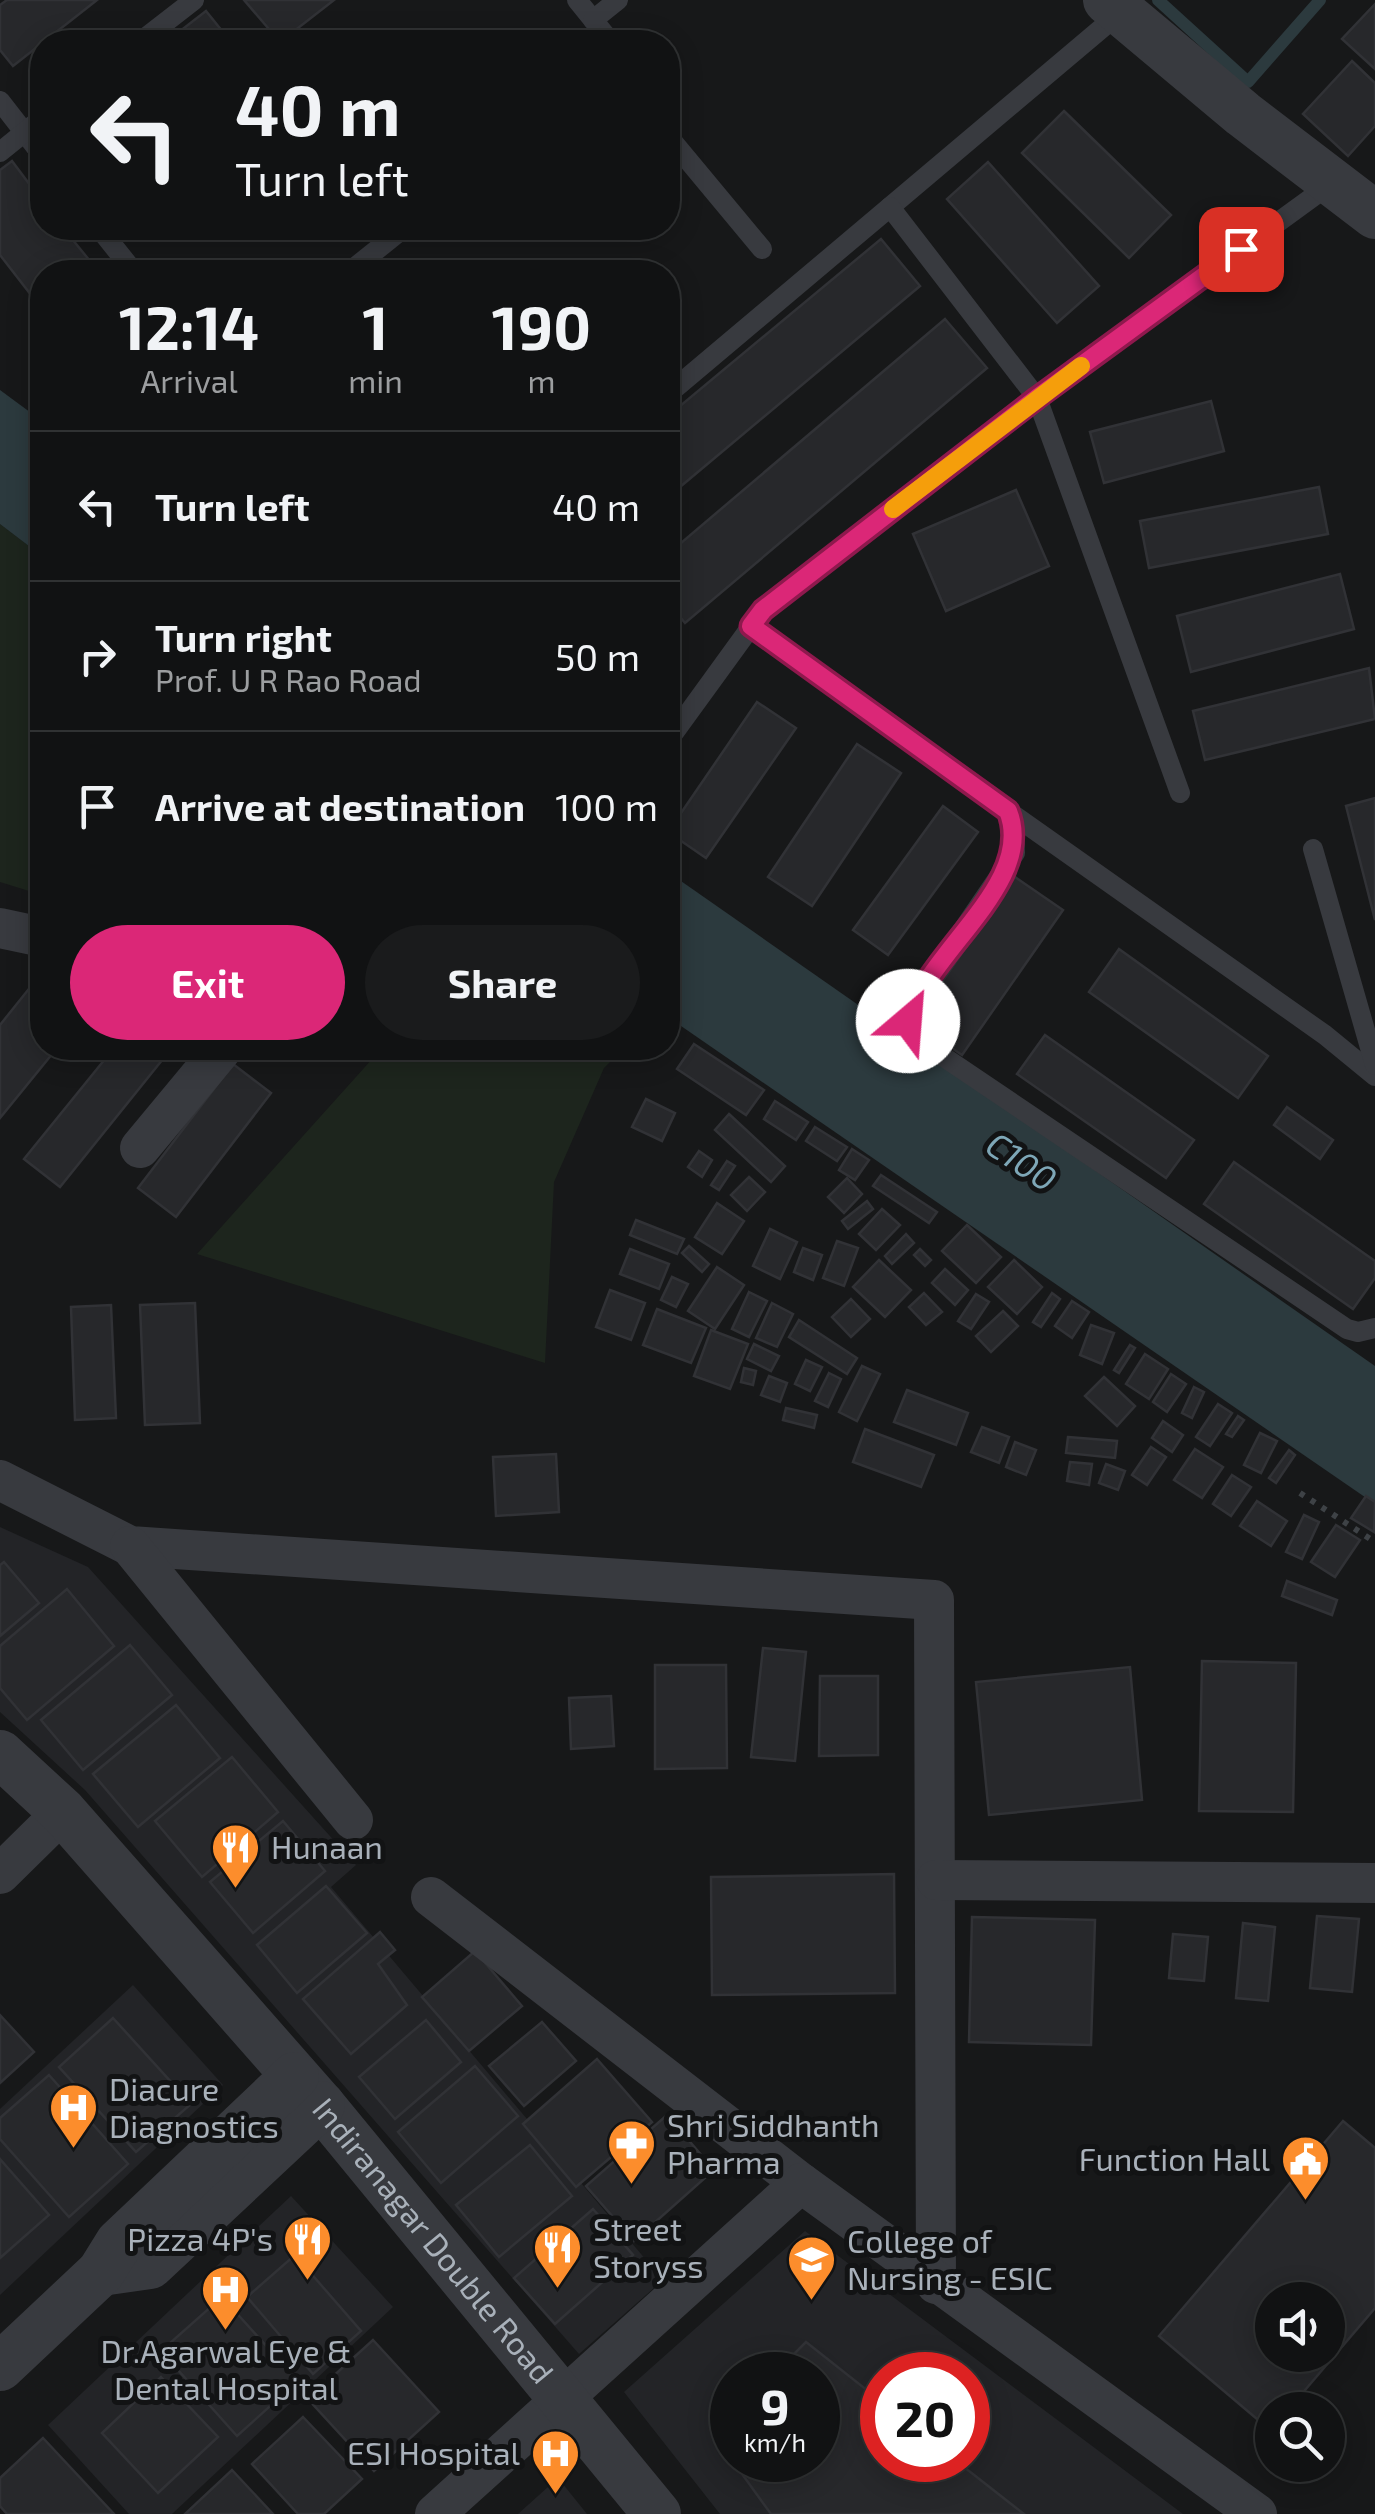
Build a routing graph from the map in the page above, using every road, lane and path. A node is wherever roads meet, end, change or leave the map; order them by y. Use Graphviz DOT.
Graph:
graph roads {
  1 [pos="194,0"];
  2 [pos="577,0"];
  3 [pos="618,0"];
  4 [pos="1114,6"];
  5 [pos="593,20"];
  6 [pos="155,30"];
  7 [pos="601,30"];
  8 [pos="0,100"];
  9 [pos="30,128"];
  10 [pos="25,132"];
  11 [pos="30,139"];
  12 [pos="680,150"];
  13 [pos="0,152"];
  14 [pos="1334,182"];
  15 [pos="890,206"];
  16 [pos="1375,216"];
  17 [pos="109,240"];
  18 [pos="389,240"];
  19 [pos="762,249"];
  20 [pos="124,260"];
  21 [pos="364,260"];
  22 [pos="680,384"];
  23 [pos="1037,398"];
  24 [pos="751,626"];
  25 [pos="680,724"];
  26 [pos="1180,793"];
  27 [pos="1008,811"];
  28 [pos="1313,850"];
  29 [pos="0,928"];
  30 [pos="30,934"];
  31 [pos="213,1060"];
  32 [pos="1375,1065"];
  33 [pos="1375,1076"];
  34 [pos="140,1148"];
  35 [pos="1375,1328"];
  36 [pos="0,1480"];
  37 [pos="1300,1493"];
  38 [pos="1375,1542"];
  39 [pos="130,1546"];
  40 [pos="0,1754"];
  41 [pos="0,1792"];
  42 [pos="353,1820"];
  43 [pos="53,1822"];
  44 [pos="0,1874"];
  45 [pos="936,1880"];
  46 [pos="1375,1883"];
  47 [pos="431,1898"];
  48 [pos="298,2100"];
  49 [pos="801,2183"];
  50 [pos="936,2284"];
  51 [pos="0,2368"];
  52 [pos="551,2409"];
  53 [pos="435,2514"];
  54 [pos="620,2514"];
  55 [pos="656,2514"];
  56 [pos="1257,2514"];
  1 -- 6 [label="lane"];
  2 -- 5 [label="lane"];
  3 -- 5 [label="lane"];
  4 -- 14 [label="street"];
  4 -- 15 [label="lane"];
  5 -- 7 [label="lane"];
  8 -- 10 [label="lane"];
  9 -- 10 [label="lane"];
  10 -- 11 [label="lane"];
  10 -- 13 [label="lane"];
  12 -- 19 [label="lane"];
  14 -- 16 [label="street"];
  14 -- 23 [label="lane"];
  15 -- 22 [label="lane"];
  15 -- 23 [label="lane"];
  17 -- 20 [label="lane"];
  18 -- 21 [label="lane"];
  23 -- 24 [label="lane"];
  23 -- 26 [label="lane"];
  24 -- 25 [label="lane"];
  24 -- 27 [label="lane"];
  27 -- 33 [label="lane"];
  27 -- 35 [label="lane"];
  28 -- 32 [label="lane"];
  29 -- 30 [label="street"];
  31 -- 34 [label="street"];
  36 -- 39 [label="street"];
  37 -- 38 [label="path"];
  39 -- 42 [label="street"];
  39 -- 45 [label="street"];
  40 -- 43 [label="street, Indiranagar Double Road"];
  41 -- 43 [label="street, Indiranagar Double Road"];
  43 -- 44 [label="street"];
  43 -- 48 [label="street, Indiranagar Double Road"];
  45 -- 46 [label="street"];
  45 -- 50 [label="street"];
  47 -- 49 [label="street"];
  48 -- 51 [label="street"];
  48 -- 52 [label="street, Indiranagar Double Road"];
  49 -- 50 [label="street"];
  49 -- 52 [label="street"];
  50 -- 56 [label="street"];
  52 -- 53 [label="street"];
  52 -- 54 [label="street, Indiranagar Double Road"];
  52 -- 55 [label="street, Indiranagar Double Road"];
}
